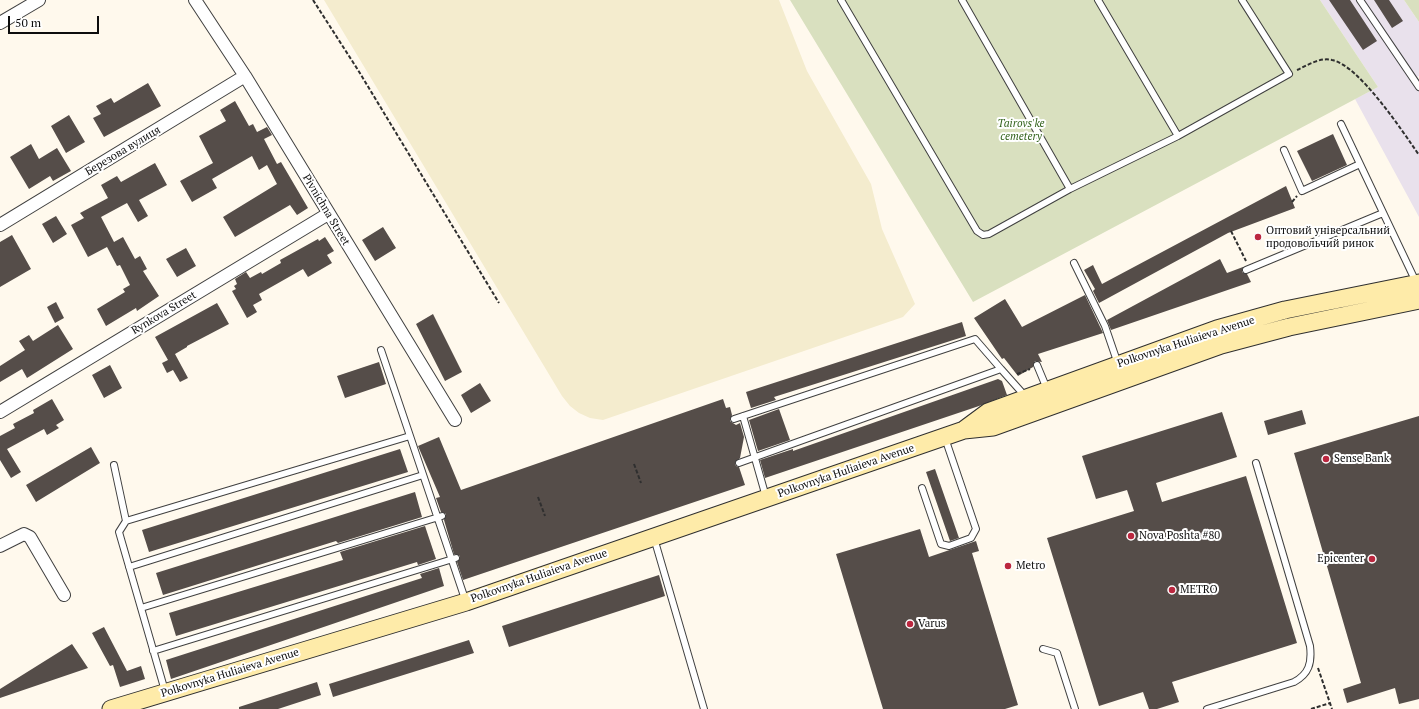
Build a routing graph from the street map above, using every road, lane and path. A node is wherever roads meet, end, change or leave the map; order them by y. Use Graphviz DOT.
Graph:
graph roads {
  1 [pos="39,0"];
  2 [pos="195,0"];
  3 [pos="313,0"];
  4 [pos="841,0"];
  5 [pos="962,0"];
  6 [pos="1098,0"];
  7 [pos="1242,0"];
  8 [pos="1360,0"];
  9 [pos="0,23"];
  10 [pos="1289,74"];
  11 [pos="245,76"];
  12 [pos="1419,87"];
  13 [pos="1341,124"];
  14 [pos="1178,136"];
  15 [pos="1284,150"];
  16 [pos="1419,155"];
  17 [pos="1360,164"];
  18 [pos="1070,189"];
  19 [pos="1383,213"];
  20 [pos="328,214"];
  21 [pos="0,225"];
  22 [pos="1231,232"];
  23 [pos="1074,263"];
  24 [pos="1248,269"];
  25 [pos="1418,289"];
  26 [pos="499,303"];
  27 [pos="381,350"];
  28 [pos="1118,364"];
  29 [pos="1038,365"];
  30 [pos="1001,369"];
  31 [pos="1009,377"];
  32 [pos="1048,390"];
  33 [pos="1027,398"];
  34 [pos="0,412"];
  35 [pos="743,416"];
  36 [pos="734,419"];
  37 [pos="455,420"];
  38 [pos="964,430"];
  39 [pos="410,436"];
  40 [pos="944,437"];
  41 [pos="755,458"];
  42 [pos="740,463"];
  43 [pos="1256,463"];
  44 [pos="634,464"];
  45 [pos="114,465"];
  46 [pos="423,475"];
  47 [pos="641,483"];
  48 [pos="922,488"];
  49 [pos="538,497"];
  50 [pos="767,498"];
  51 [pos="545,516"];
  52 [pos="440,517"];
  53 [pos="126,521"];
  54 [pos="653,537"];
  55 [pos="0,546"];
  56 [pos="453,559"];
  57 [pos="129,567"];
  58 [pos="64,596"];
  59 [pos="466,602"];
  60 [pos="141,608"];
  61 [pos="1043,649"];
  62 [pos="153,650"];
  63 [pos="1318,668"];
  64 [pos="165,693"];
  65 [pos="1330,703"];
  66 [pos="132,706"];
  67 [pos="111,709"];
  68 [pos="704,709"];
  69 [pos="1075,709"];
  70 [pos="1207,709"];
  71 [pos="1311,709"];
  72 [pos="1332,709"];
  1 -- 9 [label="street"];
  2 -- 11 [label="street, Pivnichna Street"];
  3 -- 26 [label="path"];
  4 -- 18 [label="lane"];
  5 -- 18 [label="lane"];
  6 -- 14 [label="lane"];
  7 -- 10 [label="lane"];
  8 -- 12 [label="lane"];
  10 -- 14 [label="lane"];
  10 -- 16 [label="path"];
  11 -- 20 [label="street, Pivnichna Street"];
  11 -- 21 [label="street, Березова вулиця"];
  13 -- 17 [label="lane"];
  14 -- 18 [label="lane"];
  15 -- 17 [label="lane"];
  17 -- 19 [label="lane"];
  19 -- 24 [label="lane"];
  19 -- 25 [label="lane"];
  20 -- 34 [label="street, Rynkova Street"];
  20 -- 37 [label="street, Pivnichna Street"];
  22 -- 24 [label="path"];
  23 -- 28 [label="lane"];
  25 -- 28 [label="main road, Polkovnyka Huliaieva Avenue"];
  25 -- 38 [label="main road, Polkovnyka Huliaieva Avenue"];
  27 -- 39 [label="lane"];
  28 -- 32 [label="main road, Polkovnyka Huliaieva Avenue"];
  29 -- 31 [label="path"];
  29 -- 32 [label="lane"];
  30 -- 31 [label="lane"];
  30 -- 35 [label="lane"];
  30 -- 41 [label="lane"];
  31 -- 33 [label="lane"];
  32 -- 33 [label="main road, Polkovnyka Huliaieva Avenue"];
  33 -- 38 [label="main road, Polkovnyka Huliaieva Avenue"];
  35 -- 36 [label="lane"];
  35 -- 41 [label="lane"];
  38 -- 40 [label="main road, Polkovnyka Huliaieva Avenue"];
  39 -- 46 [label="lane"];
  39 -- 53 [label="lane"];
  40 -- 48 [label="lane"];
  40 -- 50 [label="main road, Polkovnyka Huliaieva Avenue"];
  41 -- 42 [label="lane"];
  41 -- 50 [label="lane"];
  43 -- 70 [label="lane"];
  44 -- 47 [label="path"];
  45 -- 53 [label="lane"];
  46 -- 52 [label="lane"];
  46 -- 57 [label="lane"];
  49 -- 51 [label="path"];
  50 -- 54 [label="main road, Polkovnyka Huliaieva Avenue"];
  52 -- 56 [label="lane"];
  52 -- 60 [label="lane"];
  53 -- 57 [label="lane"];
  54 -- 59 [label="main road, Polkovnyka Huliaieva Avenue"];
  54 -- 68 [label="lane"];
  55 -- 58 [label="street"];
  56 -- 59 [label="lane"];
  56 -- 62 [label="lane"];
  57 -- 60 [label="lane"];
  59 -- 64 [label="main road, Polkovnyka Huliaieva Avenue"];
  60 -- 62 [label="lane"];
  61 -- 69 [label="lane"];
  62 -- 64 [label="lane"];
  63 -- 65 [label="path"];
  64 -- 66 [label="main road, Polkovnyka Huliaieva Avenue"];
  65 -- 71 [label="path"];
  65 -- 72 [label="path"];
  66 -- 67 [label="main road, Polkovnyka Huliaieva Avenue"];
}
